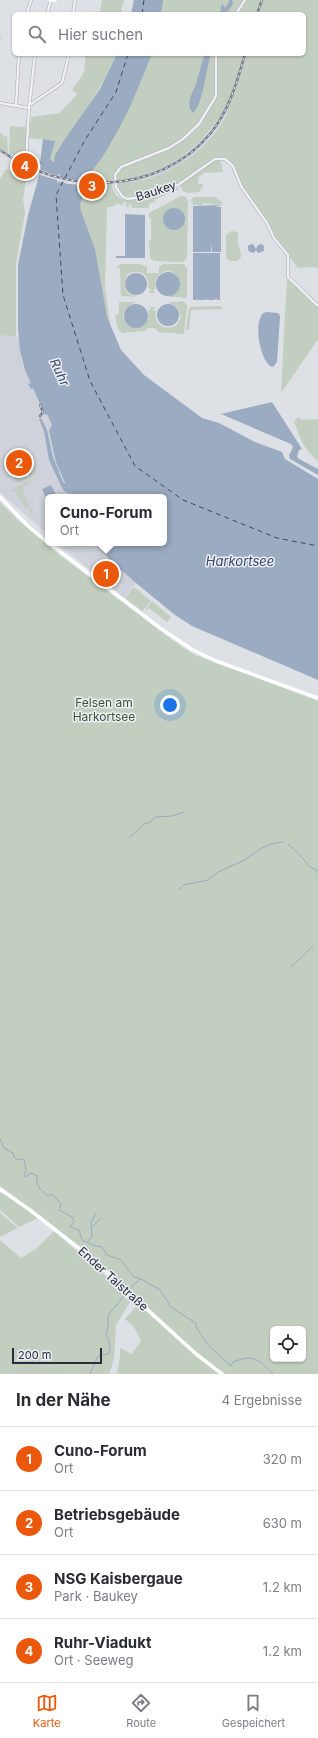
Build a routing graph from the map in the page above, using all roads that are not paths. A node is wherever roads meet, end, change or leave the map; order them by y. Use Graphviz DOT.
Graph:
graph roads {
  1 [pos="31,0"];
  2 [pos="51,0"];
  3 [pos="55,0"];
  4 [pos="245,0"];
  5 [pos="75,1"];
  6 [pos="28,12"];
  7 [pos="48,12"];
  8 [pos="73,12"];
  9 [pos="237,12"];
  10 [pos="19,56"];
  11 [pos="35,56"];
  12 [pos="69,56"];
  13 [pos="216,56"];
  14 [pos="0,103"];
  15 [pos="31,104"];
  16 [pos="16,106"];
  17 [pos="30,108"];
  18 [pos="25,180"];
  19 [pos="318,306"];
  20 [pos="0,497"];
  21 [pos="45,540"];
  22 [pos="52,546"];
  23 [pos="318,698"];
  24 [pos="0,1189"];
  25 [pos="222,1374"];
  1 -- 6 [label="street"];
  2 -- 3 [label="main road"];
  2 -- 7 [label="street"];
  4 -- 9 [label="street"];
  5 -- 8 [label="street"];
  10 -- 16 [label="street"];
  11 -- 15 [label="street"];
  12 -- 15 [label="street"];
  13 -- 19 [label="street, Baukey"];
  14 -- 16 [label="street"];
  15 -- 17 [label="street"];
  16 -- 17 [label="street"];
  17 -- 18 [label="street"];
  20 -- 21 [label="main road"];
  22 -- 23 [label="main road"];
  24 -- 25 [label="main road, Ender Talstraße"];
}
